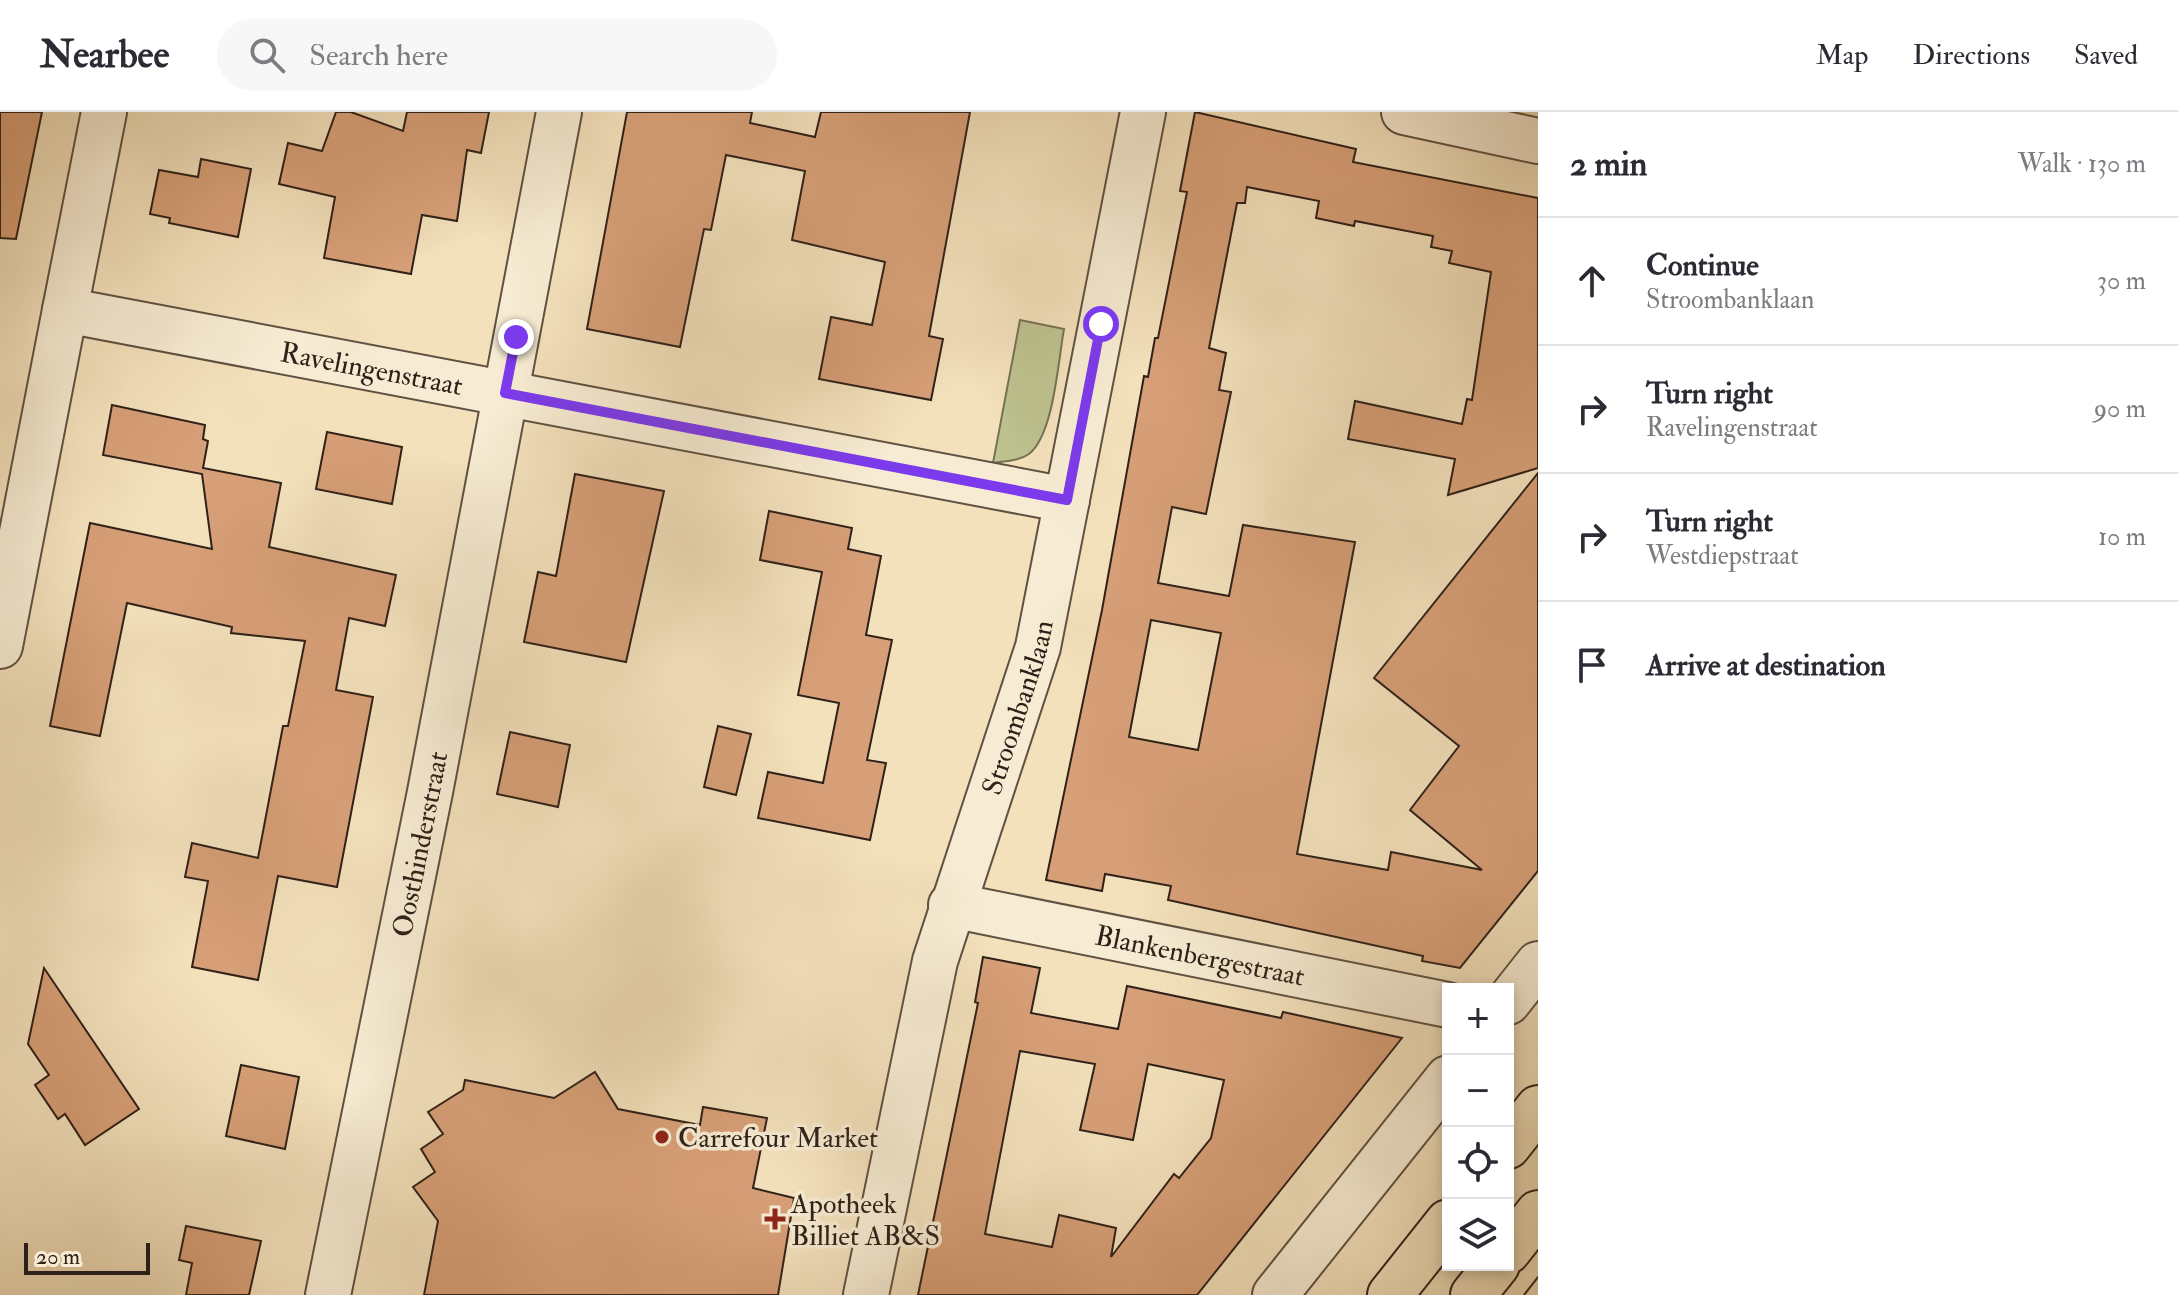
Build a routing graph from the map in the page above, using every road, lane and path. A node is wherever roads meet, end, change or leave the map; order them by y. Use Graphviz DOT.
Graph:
graph roads {
  1 [pos="104,112"];
  2 [pos="559,112"];
  3 [pos="1143,112"];
  4 [pos="1404,112"];
  5 [pos="1538,141"];
  6 [pos="65,310"];
  7 [pos="505,393"];
  8 [pos="1067,500"];
  9 [pos="0,646"];
  10 [pos="951,905"];
  11 [pos="1538,964"];
  12 [pos="1514,994"];
  13 [pos="1442,1004"];
  14 [pos="1442,1086"];
  15 [pos="1538,1108"];
  16 [pos="1514,1138"];
  17 [pos="1538,1213"];
  18 [pos="1442,1230"];
  19 [pos="1514,1243"];
  20 [pos="1492,1271"];
  21 [pos="328,1295"];
  22 [pos="866,1295"];
  23 [pos="1275,1295"];
  24 [pos="1390,1295"];
  25 [pos="1473,1295"];
  1 -- 6 [label="street"];
  2 -- 7 [label="street, Oosthinderstraat"];
  3 -- 8 [label="street, Stroombanklaan"];
  4 -- 5 [label="street"];
  6 -- 7 [label="street, Ravelingenstraat"];
  6 -- 9 [label="street"];
  7 -- 8 [label="street, Ravelingenstraat"];
  7 -- 21 [label="street, Oosthinderstraat"];
  8 -- 10 [label="street, Stroombanklaan"];
  10 -- 13 [label="street, Blankenbergestraat"];
  10 -- 22 [label="street, Stroombanklaan"];
  11 -- 12 [label="street"];
  14 -- 23 [label="street"];
  15 -- 16 [label="main road"];
  17 -- 19 [label="main road"];
  18 -- 24 [label="main road"];
  20 -- 25 [label="main road"];
}
